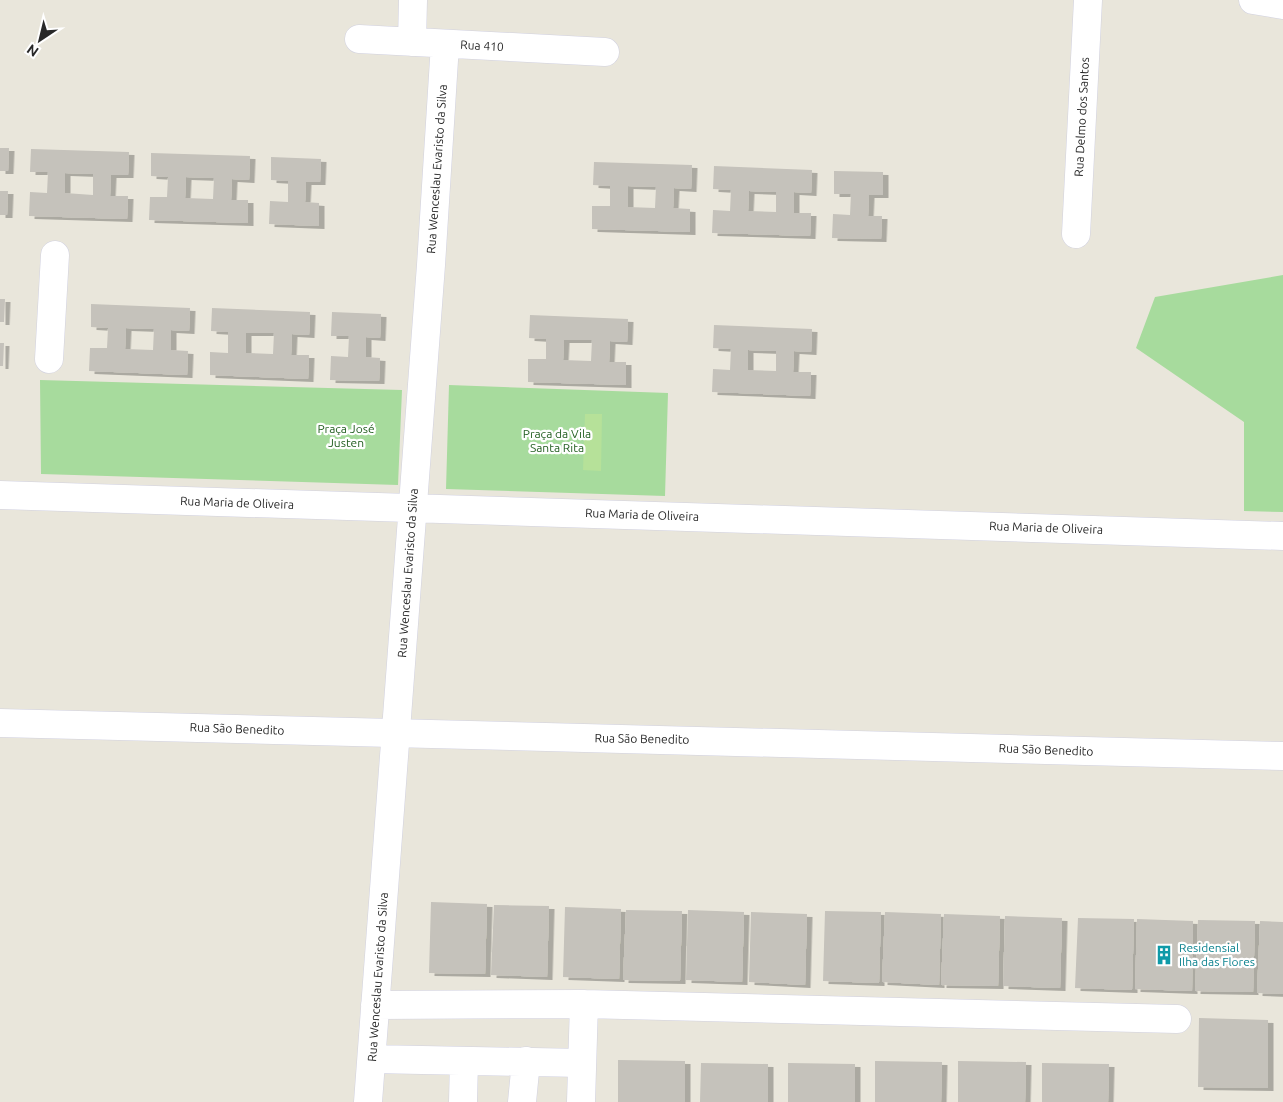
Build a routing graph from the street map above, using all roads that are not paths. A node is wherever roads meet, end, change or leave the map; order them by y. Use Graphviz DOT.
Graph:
graph roads {
  1 [pos="413,0"];
  2 [pos="1088,0"];
  3 [pos="1252,0"];
  4 [pos="1283,5"];
  5 [pos="358,39"];
  6 [pos="412,42"];
  7 [pos="445,44"];
  8 [pos="605,52"];
  9 [pos="1076,234"];
  10 [pos="55,255"];
  11 [pos="48,360"];
  12 [pos="0,495"];
  13 [pos="413,508"];
  14 [pos="1283,536"];
  15 [pos="0,722"];
  16 [pos="396,733"];
  17 [pos="1283,756"];
  18 [pos="584,1004"];
  19 [pos="375,1005"];
  20 [pos="1177,1019"];
  21 [pos="372,1059"];
  22 [pos="464,1061"];
  23 [pos="526,1061"];
  24 [pos="582,1063"];
  25 [pos="368,1102"];
  26 [pos="463,1102"];
  27 [pos="522,1102"];
  28 [pos="581,1102"];
  1 -- 6 [label="street"];
  2 -- 9 [label="street, Rua Delmo dos Santos"];
  3 -- 4 [label="street"];
  5 -- 6 [label="street, Rua 410"];
  6 -- 7 [label="street, Rua 410"];
  7 -- 8 [label="street, Rua 410"];
  7 -- 13 [label="street, Rua Wenceslau Evaristo da Silva"];
  10 -- 11 [label="street"];
  12 -- 13 [label="street, Rua Maria de Oliveira"];
  13 -- 14 [label="street, Rua Maria de Oliveira"];
  13 -- 16 [label="street, Rua Wenceslau Evaristo da Silva"];
  15 -- 16 [label="street, Rua São Benedito"];
  16 -- 17 [label="street, Rua São Benedito"];
  16 -- 19 [label="street, Rua Wenceslau Evaristo da Silva"];
  18 -- 19 [label="street"];
  18 -- 20 [label="street"];
  18 -- 24 [label="street"];
  19 -- 21 [label="street, Rua Wenceslau Evaristo da Silva"];
  21 -- 22 [label="street"];
  21 -- 25 [label="street, Rua Wenceslau Evaristo da Silva"];
  22 -- 23 [label="street"];
  22 -- 26 [label="street"];
  23 -- 24 [label="street"];
  23 -- 27 [label="street"];
  24 -- 28 [label="street"];
}
